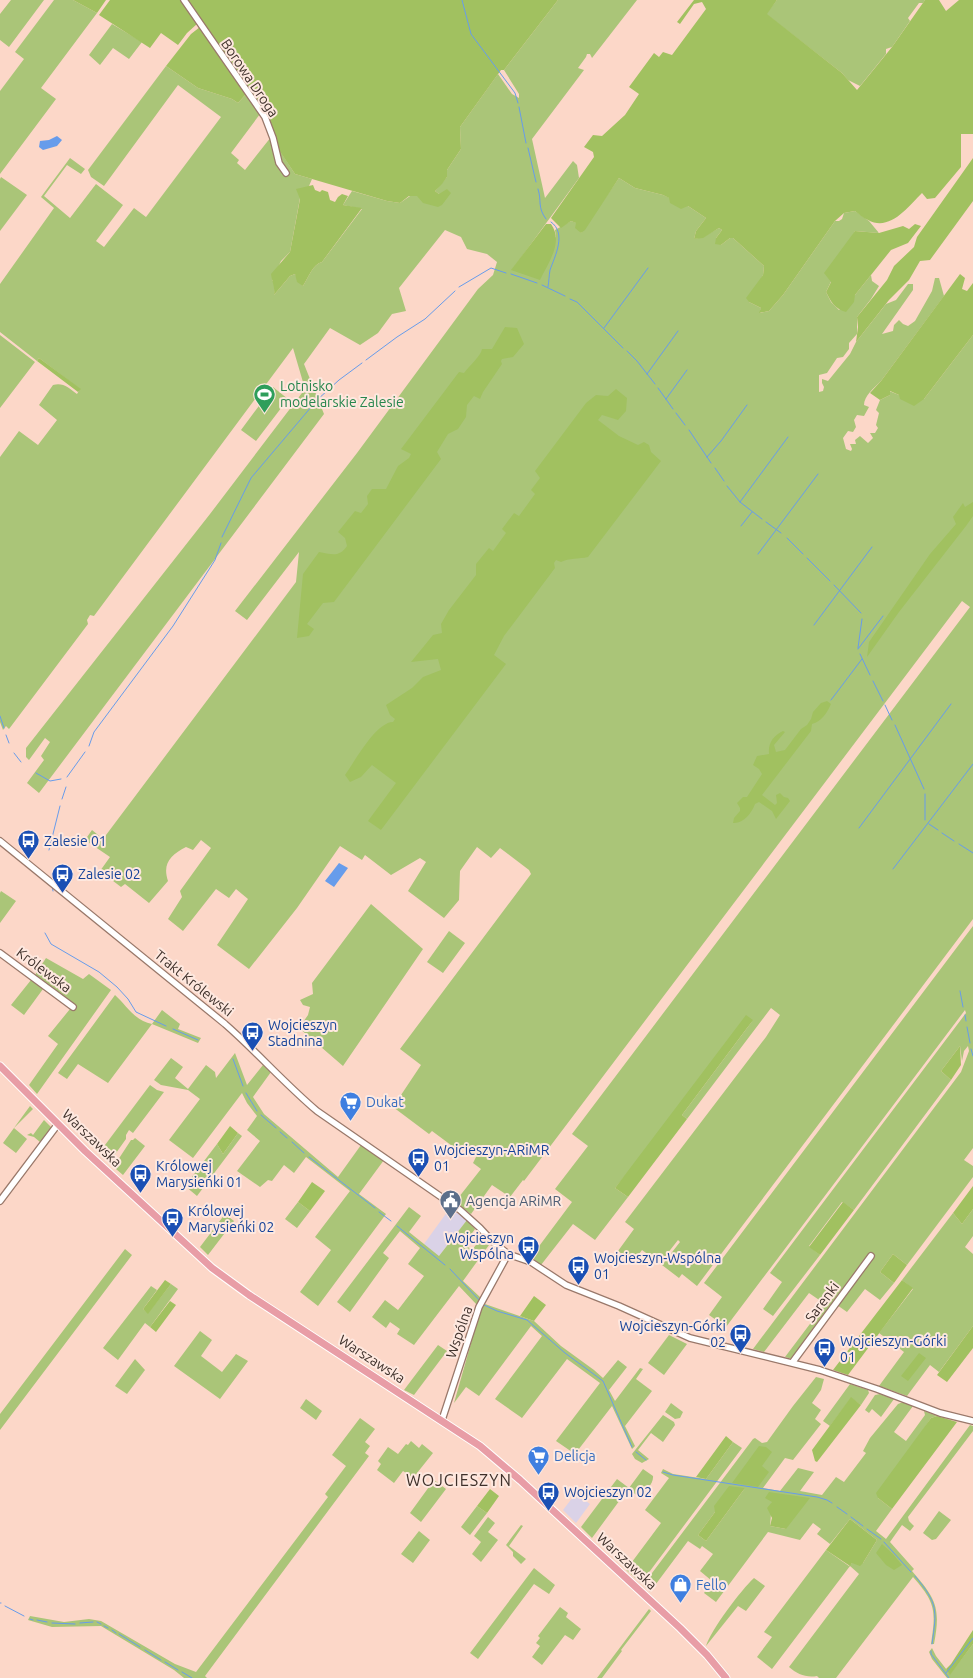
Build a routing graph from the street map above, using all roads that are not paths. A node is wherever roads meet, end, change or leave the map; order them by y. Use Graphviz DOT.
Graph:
graph roads {
  1 [pos="184,0"];
  2 [pos="286,173"];
  3 [pos="0,841"];
  4 [pos="0,953"];
  5 [pos="73,1007"];
  6 [pos="0,1066"];
  7 [pos="58,1124"];
  8 [pos="0,1200"];
  9 [pos="508,1254"];
  10 [pos="871,1256"];
  11 [pos="792,1362"];
  12 [pos="442,1420"];
  13 [pos="973,1421"];
  14 [pos="726,1678"];
  1 -- 2 [label="street, Borowa Droga"];
  3 -- 9 [label="street, Trakt Królewski"];
  4 -- 5 [label="street, Królewska"];
  6 -- 7 [label="main road, Warszawska"];
  7 -- 8 [label="street"];
  7 -- 12 [label="main road, Warszawska"];
  9 -- 11 [label="street, Trakt Królewski"];
  9 -- 12 [label="street, Wspólna"];
  10 -- 11 [label="street, Sarenki"];
  11 -- 13 [label="street, Trakt Królewski"];
  12 -- 14 [label="main road, Warszawska"];
}
